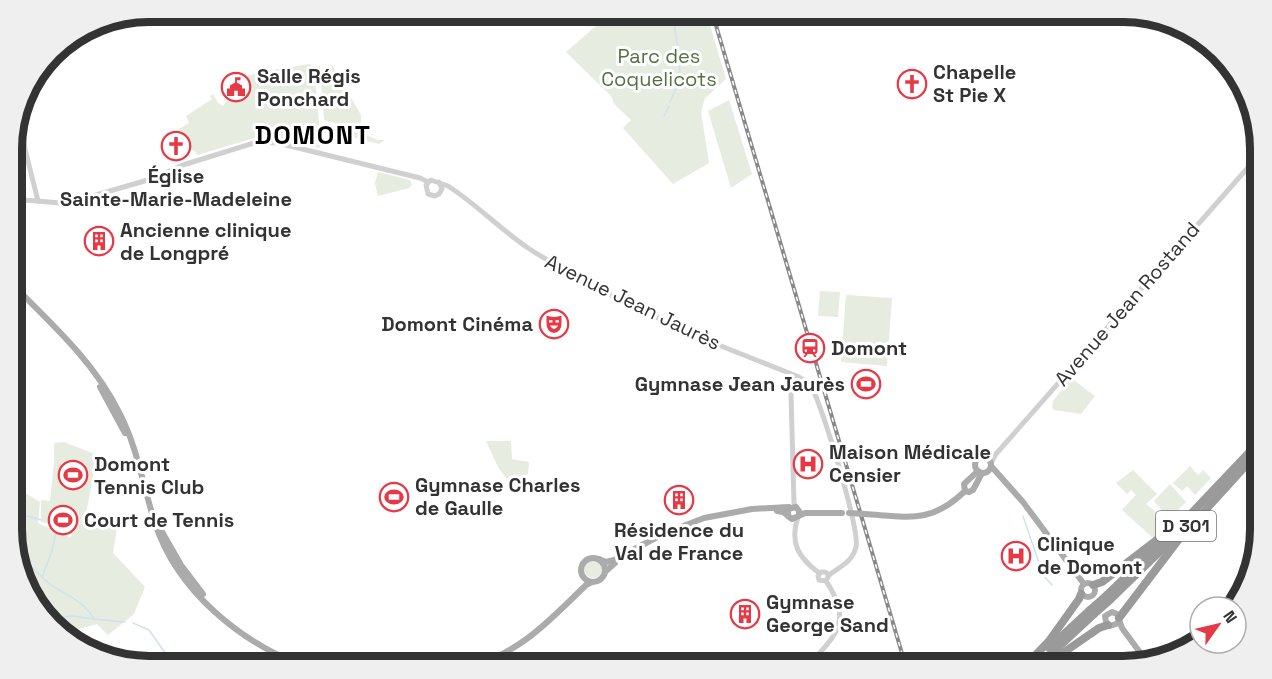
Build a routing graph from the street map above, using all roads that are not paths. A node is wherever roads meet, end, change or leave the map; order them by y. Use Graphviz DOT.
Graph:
graph roads {
  1 [pos="23,141"];
  2 [pos="1250,164"];
  3 [pos="428,182"];
  4 [pos="439,182"];
  5 [pos="440,193"];
  6 [pos="462,198"];
  7 [pos="23,199"];
  8 [pos="38,201"];
  9 [pos="23,295"];
  10 [pos="794,375"];
  11 [pos="1250,452"];
  12 [pos="1250,460"];
  13 [pos="1250,461"];
  14 [pos="986,467"];
  15 [pos="1227,476"];
  16 [pos="796,511"];
  17 [pos="789,517"];
  18 [pos="795,526"];
  19 [pos="598,559"];
  20 [pos="605,572"];
  21 [pos="819,573"];
  22 [pos="582,576"];
  23 [pos="828,578"];
  24 [pos="592,582"];
  25 [pos="1084,584"];
  26 [pos="1093,585"];
  27 [pos="1081,594"];
  28 [pos="1093,596"];
  29 [pos="575,597"];
  30 [pos="1108,598"];
  31 [pos="1092,612"];
  32 [pos="1108,613"];
  33 [pos="1119,619"];
  34 [pos="1109,625"];
  35 [pos="540,629"];
  36 [pos="1139,655"];
  37 [pos="1140,655"];
  38 [pos="281,656"];
  39 [pos="492,656"];
  40 [pos="497,656"];
  41 [pos="816,656"];
  42 [pos="1036,656"];
  43 [pos="1039,656"];
  44 [pos="1048,656"];
  45 [pos="1059,656"];
  1 -- 8 [label="street"];
  2 -- 14 [label="street, Avenue Jean Rostand"];
  3 -- 4 [label="street"];
  3 -- 5 [label="street"];
  3 -- 8 [label="street"];
  4 -- 5 [label="street"];
  4 -- 6 [label="street, Avenue Jean Jaurès"];
  5 -- 6 [label="street, Avenue Jean Jaurès"];
  6 -- 10 [label="street, Avenue Jean Jaurès"];
  7 -- 8 [label="street"];
  9 -- 38 [label="main road"];
  10 -- 16 [label="street"];
  10 -- 23 [label="street, Avenue Jean Jaurès"];
  11 -- 15 [label="highway, D 301"];
  12 -- 30 [label="highway, D 301"];
  13 -- 33 [label="highway"];
  14 -- 16 [label="main road, bridge"];
  14 -- 25 [label="main road"];
  15 -- 26 [label="highway"];
  15 -- 30 [label="highway, D 301"];
  16 -- 17 [label="main road"];
  16 -- 17 [label="main road"];
  16 -- 18 [label="street"];
  16 -- 19 [label="main road"];
  17 -- 18 [label="street"];
  17 -- 20 [label="main road"];
  18 -- 21 [label="street"];
  19 -- 20 [label="main road"];
  19 -- 22 [label="main road"];
  20 -- 24 [label="main road"];
  21 -- 23 [label="street"];
  21 -- 23 [label="street"];
  22 -- 24 [label="main road"];
  22 -- 29 [label="main road"];
  23 -- 41 [label="street"];
  24 -- 29 [label="main road"];
  25 -- 26 [label="main road"];
  25 -- 27 [label="main road"];
  26 -- 28 [label="main road"];
  27 -- 28 [label="main road"];
  27 -- 42 [label="highway"];
  28 -- 32 [label="main road"];
  29 -- 35 [label="main road"];
  30 -- 31 [label="highway, D 301, bridge"];
  31 -- 43 [label="highway, D 301"];
  31 -- 44 [label="highway, D 301"];
  32 -- 33 [label="main road"];
  32 -- 34 [label="main road"];
  33 -- 34 [label="main road"];
  33 -- 37 [label="main road"];
  34 -- 36 [label="main road"];
  34 -- 45 [label="highway"];
  35 -- 39 [label="main road"];
  35 -- 40 [label="main road"];
}
